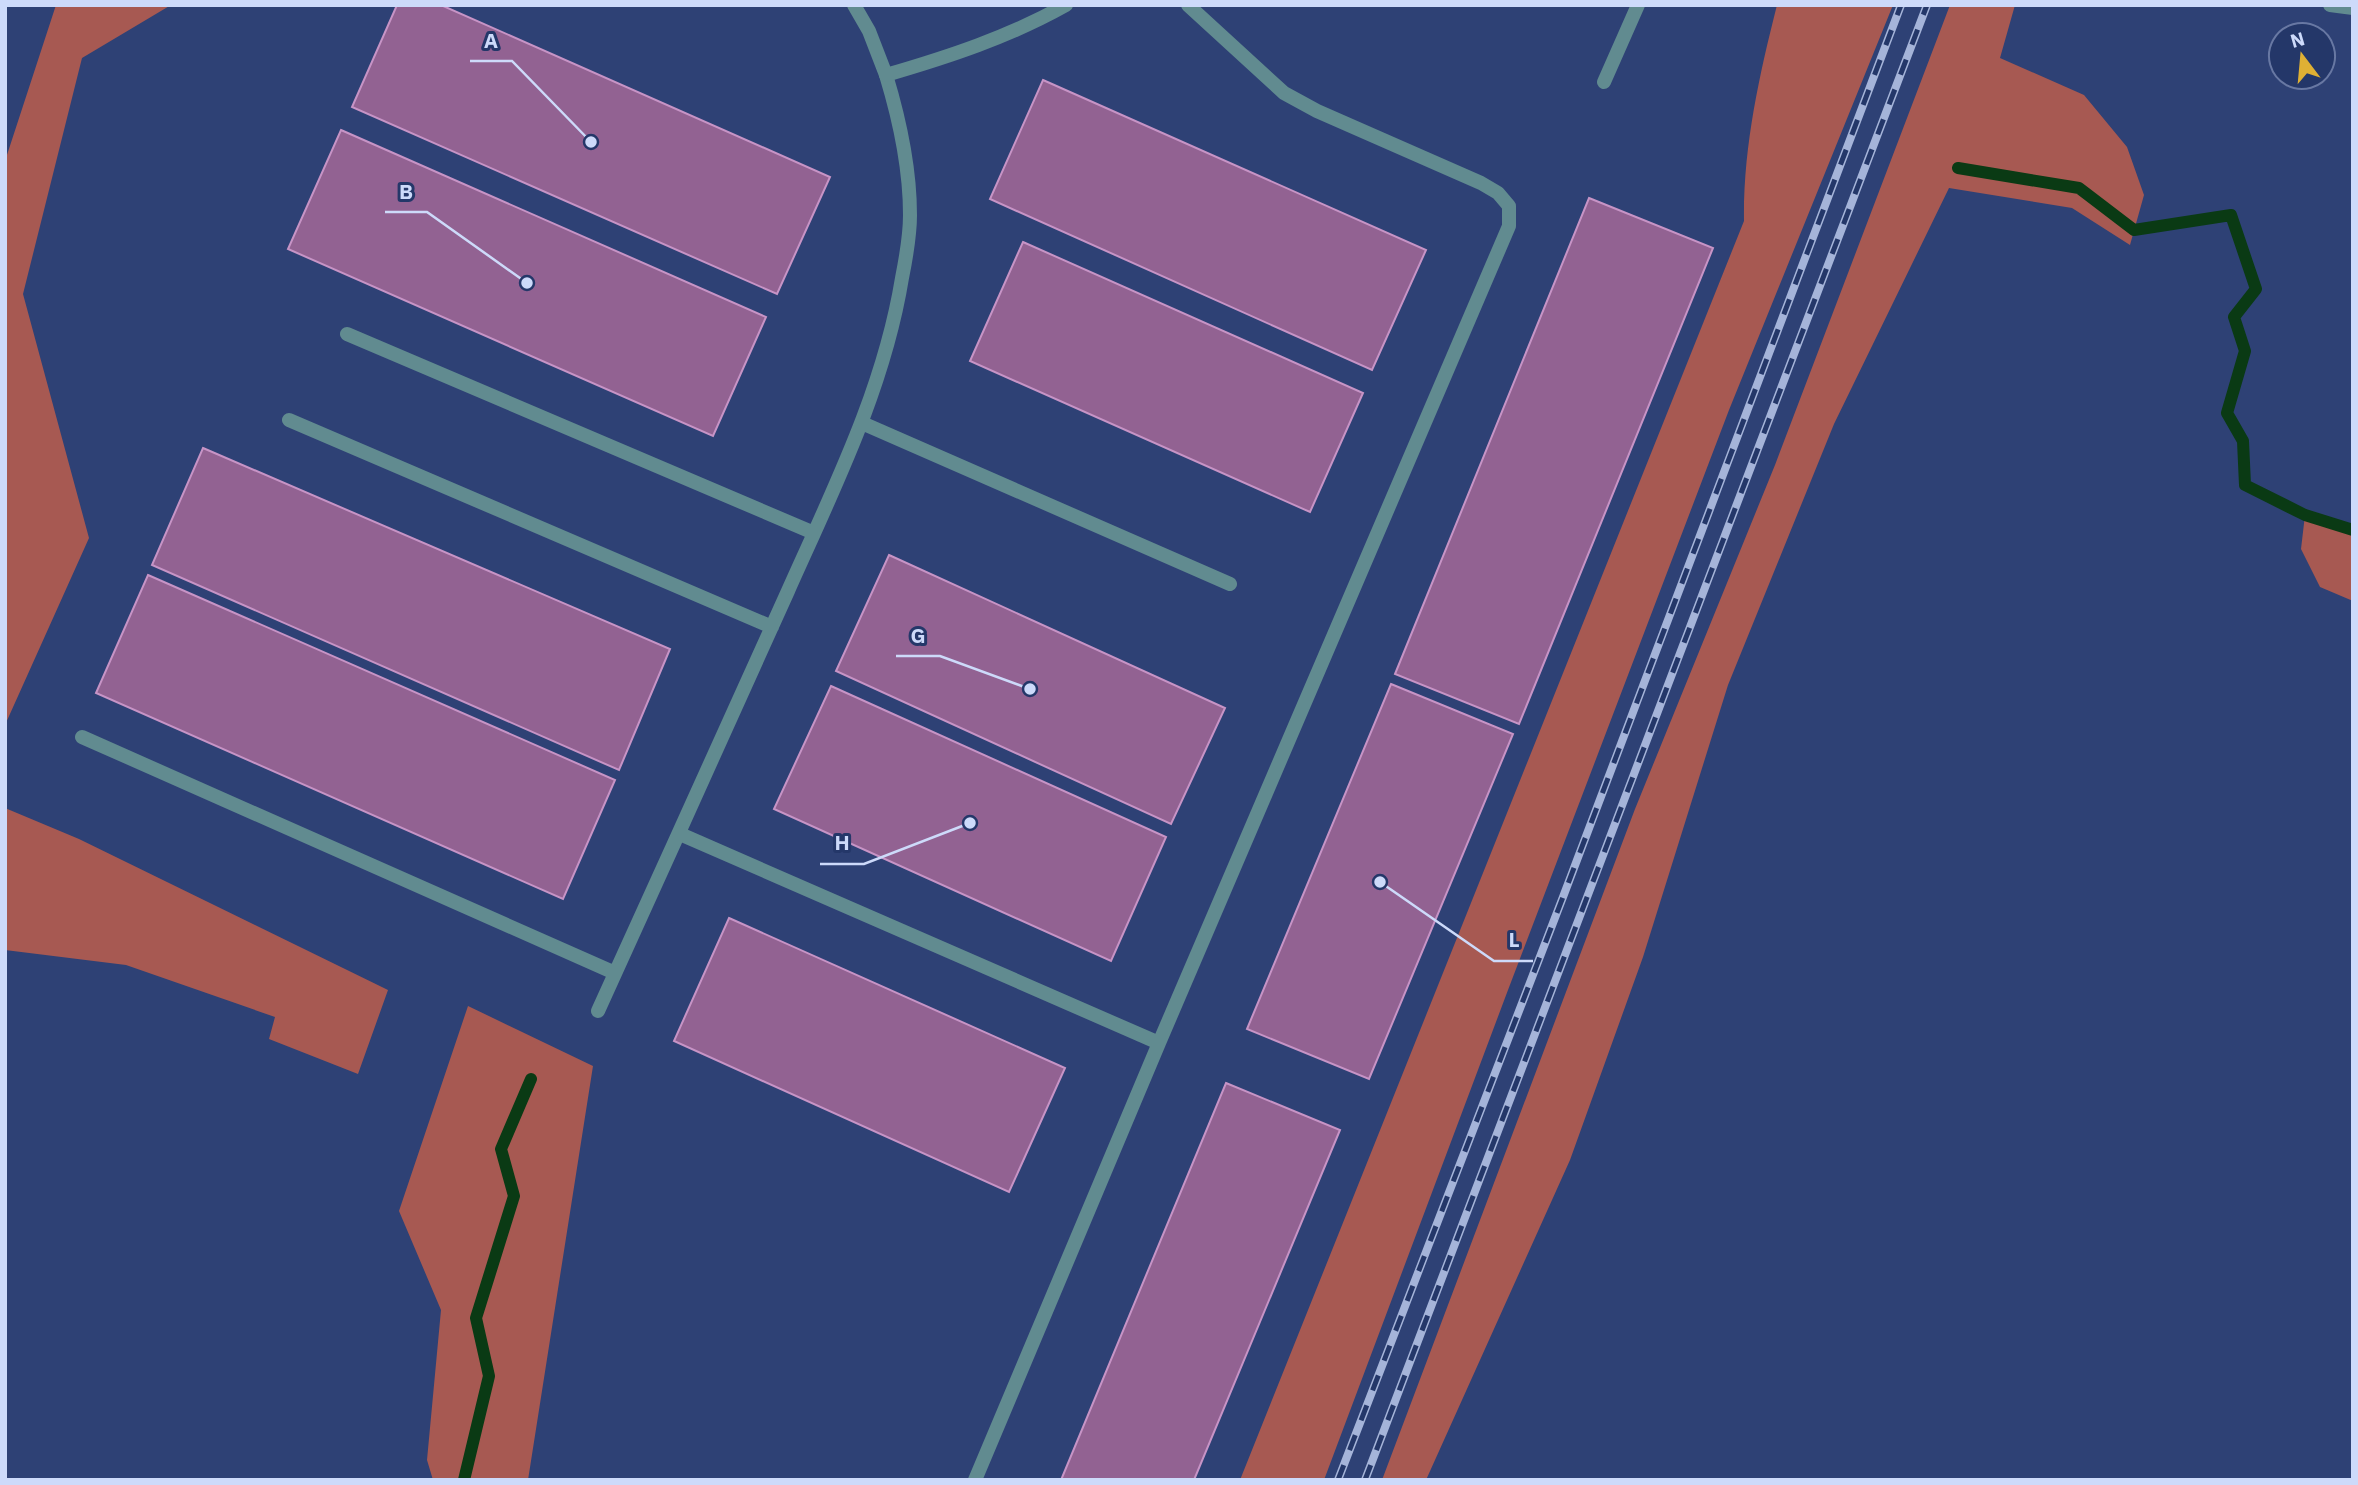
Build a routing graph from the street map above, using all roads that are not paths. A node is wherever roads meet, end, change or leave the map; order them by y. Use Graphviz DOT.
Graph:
graph roads {
  1 [pos="855,5"];
  2 [pos="1066,5"];
  3 [pos="1188,5"];
  4 [pos="1639,5"];
  5 [pos="2330,5"];
  6 [pos="2353,8"];
  7 [pos="886,75"];
  8 [pos="1604,82"];
  9 [pos="347,334"];
  10 [pos="289,419"];
  11 [pos="862,423"];
  12 [pos="814,533"];
  13 [pos="1230,584"];
  14 [pos="772,627"];
  15 [pos="82,737"];
  16 [pos="680,834"];
  17 [pos="615,974"];
  18 [pos="597,1011"];
  19 [pos="1159,1043"];
  20 [pos="975,1480"];
  1 -- 7 [label="street"];
  2 -- 7 [label="street"];
  3 -- 19 [label="street"];
  4 -- 8 [label="street"];
  5 -- 6 [label="street"];
  7 -- 11 [label="street"];
  9 -- 12 [label="street"];
  10 -- 14 [label="street"];
  11 -- 12 [label="street"];
  11 -- 13 [label="street"];
  12 -- 14 [label="street"];
  14 -- 16 [label="street"];
  15 -- 17 [label="street"];
  16 -- 17 [label="street"];
  16 -- 19 [label="street"];
  17 -- 18 [label="street"];
  19 -- 20 [label="street"];
}
